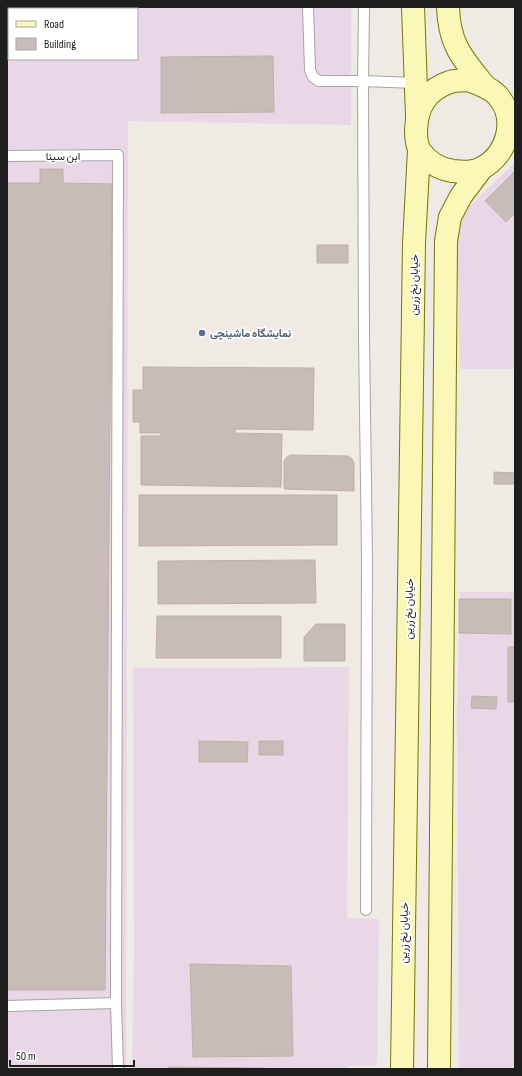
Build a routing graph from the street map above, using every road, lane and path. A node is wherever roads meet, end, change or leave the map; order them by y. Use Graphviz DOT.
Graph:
graph roads {
  1 [pos="308,7"];
  2 [pos="364,7"];
  3 [pos="414,7"];
  4 [pos="448,7"];
  5 [pos="363,81"];
  6 [pos="416,83"];
  7 [pos="484,85"];
  8 [pos="510,111"];
  9 [pos="417,116"];
  10 [pos="510,144"];
  11 [pos="419,150"];
  12 [pos="7,156"];
  13 [pos="482,168"];
  14 [pos="366,910"];
  15 [pos="116,1003"];
  16 [pos="7,1006"];
  17 [pos="118,1069"];
  18 [pos="402,1069"];
  19 [pos="439,1069"];
  1 -- 5 [label="lane"];
  2 -- 5 [label="lane"];
  3 -- 6 [label="street"];
  4 -- 7 [label="street"];
  5 -- 6 [label="lane"];
  5 -- 14 [label="lane"];
  6 -- 9 [label="street"];
  7 -- 8 [label="street"];
  7 -- 9 [label="street"];
  8 -- 10 [label="street"];
  9 -- 11 [label="street"];
  10 -- 13 [label="street"];
  11 -- 13 [label="street"];
  11 -- 18 [label="street, خیابان نخ زرین"];
  12 -- 15 [label="lane, ابن سینا"];
  13 -- 19 [label="street"];
  15 -- 16 [label="lane"];
  15 -- 17 [label="lane"];
}
